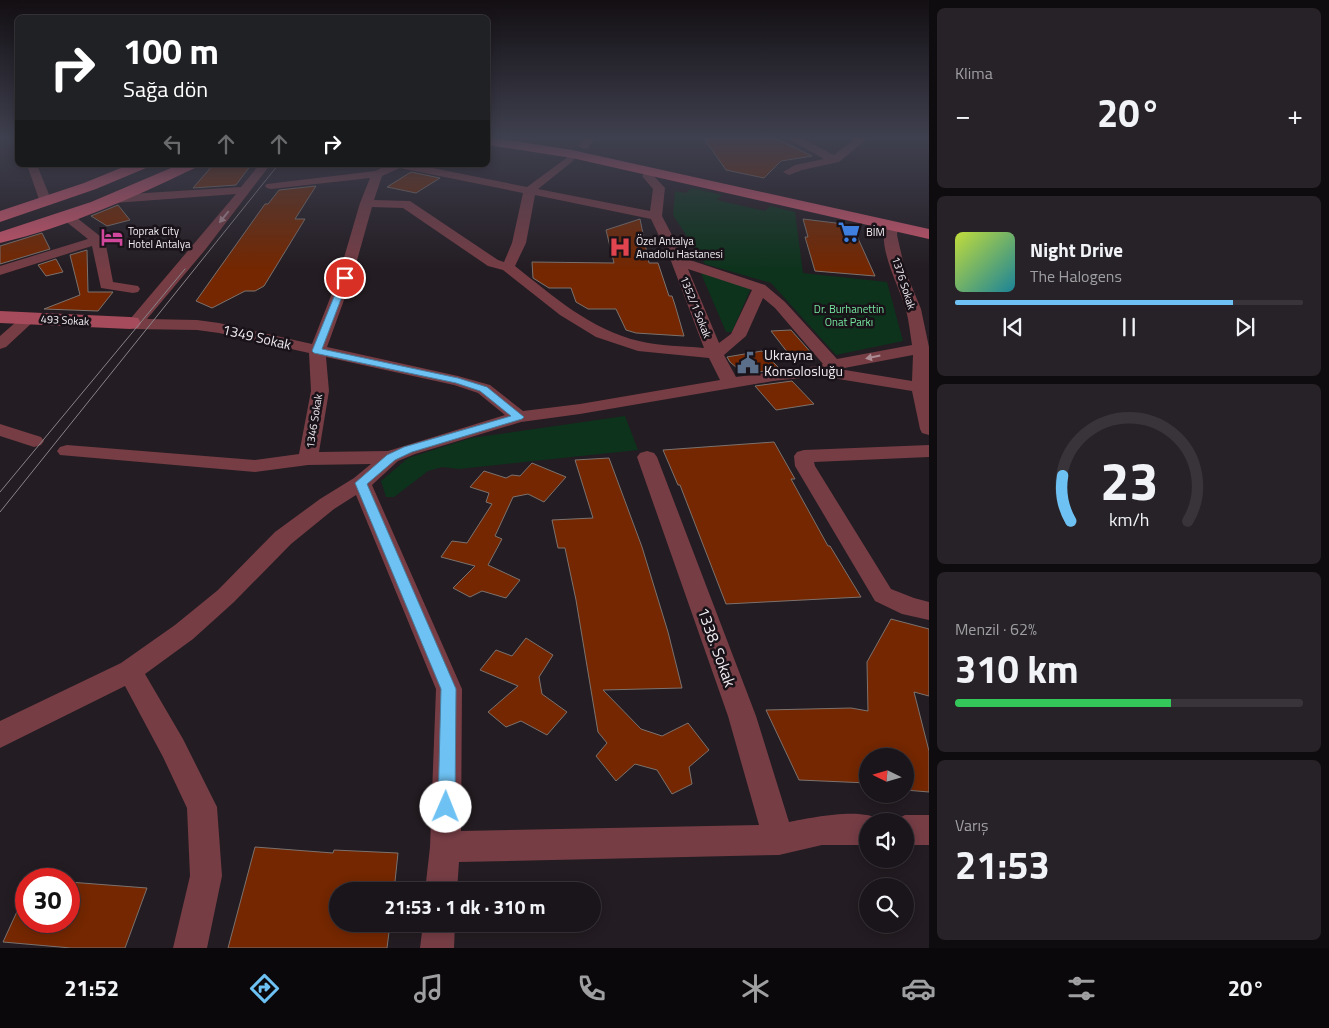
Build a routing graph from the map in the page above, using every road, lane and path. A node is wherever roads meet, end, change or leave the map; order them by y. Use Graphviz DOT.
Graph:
graph roads {
  1 [pos="38,181"];
  2 [pos="99,181"];
  3 [pos="115,181"];
  4 [pos="130,181"];
  5 [pos="154,181"];
  6 [pos="253,181"];
  7 [pos="313,181"];
  8 [pos="374,181"];
  9 [pos="485,181"];
  10 [pos="541,181"];
  11 [pos="653,181"];
  12 [pos="696,181"];
  13 [pos="708,181"];
  14 [pos="710,181"];
  15 [pos="719,181"];
  16 [pos="722,184"];
  17 [pos="271,186"];
  18 [pos="239,190"];
  19 [pos="530,190"];
  20 [pos="114,199"];
  21 [pos="46,202"];
  22 [pos="366,203"];
  23 [pos="656,216"];
  24 [pos="0,217"];
  25 [pos="68,217"];
  26 [pos="0,224"];
  27 [pos="929,225"];
  28 [pos="892,226"];
  29 [pos="0,231"];
  30 [pos="929,234"];
  31 [pos="0,238"];
  32 [pos="98,240"];
  33 [pos="678,261"];
  34 [pos="508,268"];
  35 [pos="0,271"];
  36 [pos="760,288"];
  37 [pos="133,289"];
  38 [pos="911,301"];
  39 [pos="929,302"];
  40 [pos="0,317"];
  41 [pos="29,318"];
  42 [pos="132,324"];
  43 [pos="0,344"];
  44 [pos="920,348"];
  45 [pos="317,351"];
  46 [pos="715,354"];
  47 [pos="827,368"];
  48 [pos="730,383"];
  49 [pos="924,389"];
  50 [pos="519,417"];
  51 [pos="929,428"];
  52 [pos="0,430"];
  53 [pos="34,441"];
  54 [pos="67,451"];
  55 [pos="929,451"];
  56 [pos="647,457"];
  57 [pos="391,458"];
  58 [pos="308,459"];
  59 [pos="361,483"];
  60 [pos="929,611"];
  61 [pos="130,671"];
  62 [pos="0,735"];
  63 [pos="859,830"];
  64 [pos="914,830"];
  65 [pos="929,830"];
  66 [pos="779,840"];
  67 [pos="445,847"];
  68 [pos="443,882"];
  69 [pos="438,932"];
  70 [pos="190,948"];
  71 [pos="437,948"];
  1 -- 21 [label="street"];
  2 -- 21 [label="main road"];
  3 -- 26 [label="main road"];
  4 -- 29 [label="main road"];
  5 -- 20 [label="main road"];
  6 -- 42 [label="street, one-way"];
  7 -- 17 [label="street"];
  8 -- 22 [label="street, 1346 Sokak"];
  9 -- 19 [label="street"];
  10 -- 19 [label="street"];
  11 -- 23 [label="street"];
  12 -- 16 [label="main road"];
  13 -- 16 [label="main road"];
  14 -- 16 [label="main road"];
  15 -- 16 [label="main road"];
  16 -- 27 [label="main road"];
  16 -- 28 [label="main road"];
  18 -- 20 [label="street"];
  19 -- 23 [label="street"];
  19 -- 34 [label="street"];
  20 -- 25 [label="main road"];
  21 -- 24 [label="main road"];
  22 -- 34 [label="street"];
  22 -- 45 [label="street, 1346 Sokak"];
  23 -- 33 [label="street, 1352/1 Sokak"];
  25 -- 31 [label="main road"];
  25 -- 32 [label="street"];
  28 -- 30 [label="main road"];
  28 -- 38 [label="street, 1376 Sokak"];
  32 -- 35 [label="street"];
  32 -- 37 [label="street"];
  33 -- 36 [label="street"];
  33 -- 46 [label="street, 1352/1 Sokak"];
  34 -- 46 [label="street"];
  36 -- 46 [label="street"];
  36 -- 47 [label="street"];
  38 -- 39 [label="street"];
  38 -- 44 [label="street, 1376 Sokak"];
  40 -- 41 [label="street, 493 Sokak"];
  41 -- 42 [label="street, 493 Sokak"];
  41 -- 43 [label="street"];
  42 -- 45 [label="street, 1349 Sokak"];
  44 -- 47 [label="street, one-way"];
  44 -- 49 [label="street, 1376 Sokak"];
  45 -- 50 [label="street, 1349 Sokak"];
  45 -- 58 [label="street, 1346 Sokak"];
  46 -- 48 [label="street, 1352/1 Sokak"];
  47 -- 48 [label="street"];
  47 -- 49 [label="street"];
  48 -- 50 [label="street"];
  49 -- 51 [label="street, 1376 Sokak"];
  50 -- 57 [label="street"];
  52 -- 53 [label="street"];
  54 -- 58 [label="street"];
  55 -- 60 [label="street"];
  56 -- 66 [label="street, 1338. Sokak"];
  57 -- 58 [label="street"];
  57 -- 59 [label="street"];
  59 -- 61 [label="street"];
  59 -- 67 [label="street"];
  61 -- 62 [label="street"];
  61 -- 70 [label="street"];
  63 -- 66 [label="street"];
  64 -- 65 [label="street"];
  66 -- 67 [label="street"];
  67 -- 68 [label="street"];
  69 -- 71 [label="street"];
}
